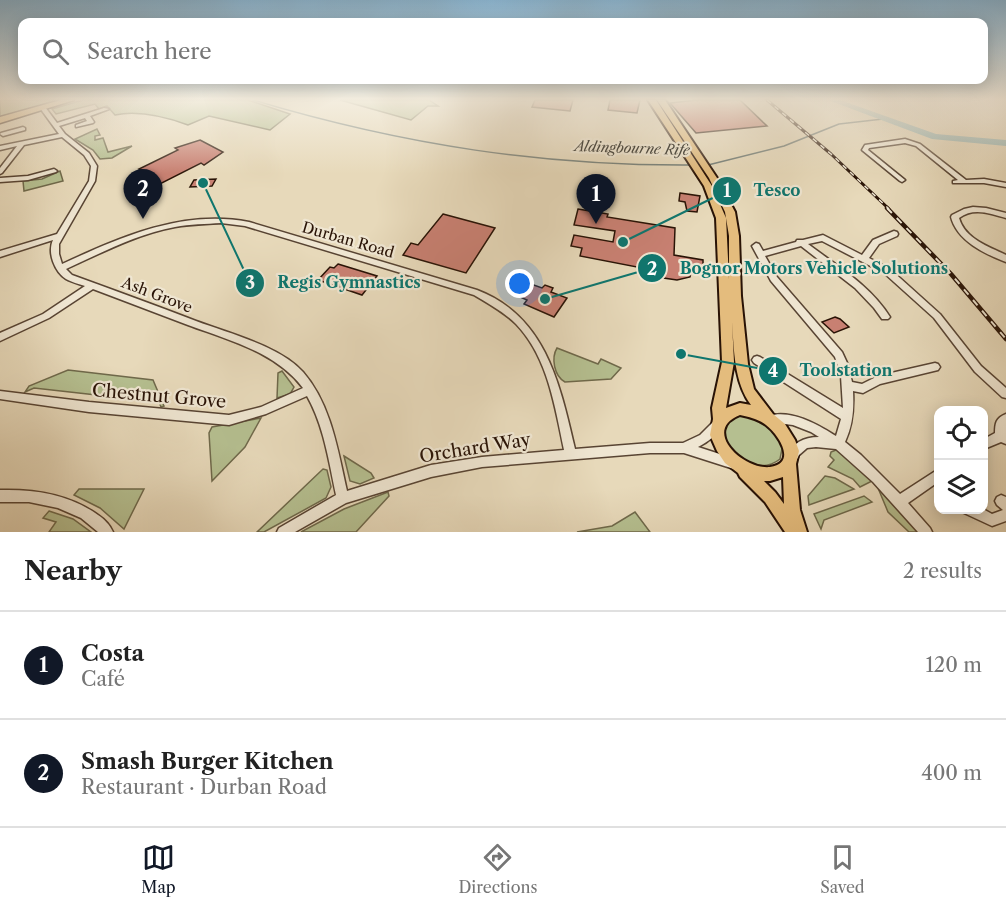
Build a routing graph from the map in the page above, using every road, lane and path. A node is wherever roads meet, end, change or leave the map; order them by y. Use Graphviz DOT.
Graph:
graph roads {
  1 [pos="56,125"];
  2 [pos="82,125"];
  3 [pos="670,125"];
  4 [pos="676,125"];
  5 [pos="78,126"];
  6 [pos="23,129"];
  7 [pos="63,135"];
  8 [pos="2,136"];
  9 [pos="21,145"];
  10 [pos="0,148"];
  11 [pos="700,166"];
  12 [pos="0,171"];
  13 [pos="54,171"];
  14 [pos="0,180"];
  15 [pos="902,180"];
  16 [pos="964,181"];
  17 [pos="955,182"];
  18 [pos="1006,185"];
  19 [pos="1006,216"];
  20 [pos="894,234"];
  21 [pos="59,236"];
  22 [pos="800,242"];
  23 [pos="0,254"];
  24 [pos="865,257"];
  25 [pos="1006,259"];
  26 [pos="60,268"];
  27 [pos="93,285"];
  28 [pos="885,317"];
  29 [pos="0,337"];
  30 [pos="757,360"];
  31 [pos="935,367"];
  32 [pos="848,385"];
  33 [pos="310,390"];
  34 [pos="1006,394"];
  35 [pos="0,395"];
  36 [pos="846,416"];
  37 [pos="770,418"];
  38 [pos="1006,419"];
  39 [pos="719,422"];
  40 [pos="1004,438"];
  41 [pos="988,443"];
  42 [pos="838,444"];
  43 [pos="684,448"];
  44 [pos="570,453"];
  45 [pos="790,461"];
  46 [pos="739,466"];
  47 [pos="934,482"];
  48 [pos="0,496"];
  49 [pos="343,498"];
  50 [pos="899,502"];
  51 [pos="978,514"];
  52 [pos="1006,515"];
  53 [pos="107,532"];
  54 [pos="283,532"];
  55 [pos="794,532"];
  56 [pos="799,532"];
  57 [pos="926,532"];
  1 -- 7 [label="street"];
  2 -- 5 [label="street"];
  3 -- 11 [label="main road"];
  4 -- 11 [label="main road"];
  6 -- 8 [label="street"];
  7 -- 9 [label="street"];
  7 -- 21 [label="street"];
  9 -- 10 [label="street"];
  9 -- 12 [label="street"];
  11 -- 37 [label="main road"];
  11 -- 39 [label="main road"];
  13 -- 14 [label="street"];
  15 -- 16 [label="street"];
  16 -- 17 [label="street"];
  16 -- 18 [label="street"];
  19 -- 25 [label="street"];
  20 -- 24 [label="street"];
  21 -- 23 [label="street"];
  21 -- 26 [label="street"];
  22 -- 24 [label="street"];
  22 -- 28 [label="street"];
  22 -- 32 [label="street"];
  24 -- 34 [label="street"];
  26 -- 27 [label="street, Ash Grove"];
  26 -- 44 [label="street, Durban Road"];
  27 -- 29 [label="street"];
  27 -- 33 [label="street, Ash Grove"];
  30 -- 36 [label="street"];
  31 -- 32 [label="street"];
  32 -- 36 [label="street"];
  33 -- 35 [label="street, Chestnut Grove"];
  33 -- 49 [label="street, Ash Grove"];
  36 -- 42 [label="street"];
  37 -- 39 [label="main road"];
  37 -- 42 [label="street"];
  37 -- 45 [label="main road"];
  38 -- 40 [label="street"];
  39 -- 43 [label="street"];
  39 -- 46 [label="main road"];
  40 -- 41 [label="street"];
  42 -- 45 [label="street"];
  42 -- 50 [label="street"];
  43 -- 44 [label="street, Orchard Way"];
  43 -- 46 [label="street"];
  44 -- 49 [label="street, Orchard Way"];
  45 -- 46 [label="main road"];
  45 -- 56 [label="main road"];
  46 -- 55 [label="main road"];
  47 -- 50 [label="street"];
  48 -- 53 [label="street"];
  49 -- 54 [label="street, Orchard Way"];
  50 -- 57 [label="street"];
  51 -- 52 [label="street"];
}
